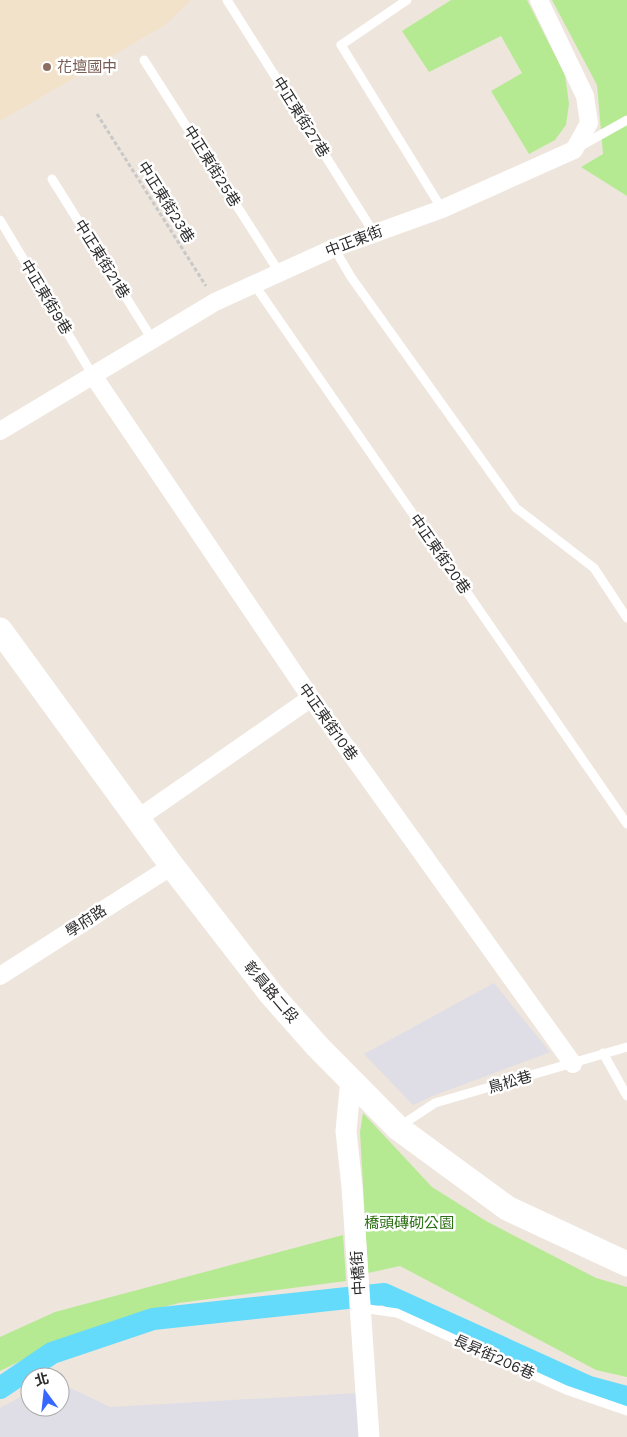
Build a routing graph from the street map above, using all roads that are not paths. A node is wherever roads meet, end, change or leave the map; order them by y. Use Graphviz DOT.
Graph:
graph roads {
  1 [pos="227,0"];
  2 [pos="408,0"];
  3 [pos="539,0"];
  4 [pos="144,60"];
  5 [pos="627,120"];
  6 [pos="574,150"];
  7 [pos="52,178"];
  8 [pos="442,209"];
  9 [pos="0,220"];
  10 [pos="374,233"];
  11 [pos="334,248"];
  12 [pos="279,272"];
  13 [pos="254,284"];
  14 [pos="152,339"];
  15 [pos="92,374"];
  16 [pos="0,431"];
  17 [pos="627,618"];
  18 [pos="0,630"];
  19 [pos="311,698"];
  20 [pos="138,818"];
  21 [pos="627,824"];
  22 [pos="172,866"];
  23 [pos="0,976"];
  24 [pos="627,1047"];
  25 [pos="603,1053"];
  26 [pos="572,1064"];
  27 [pos="351,1079"];
  28 [pos="627,1096"];
  29 [pos="398,1128"];
  30 [pos="627,1264"];
  31 [pos="361,1308"];
  32 [pos="627,1411"];
  33 [pos="369,1437"];
  1 -- 10 [label="lane, 中正東街27巷"];
  2 -- 8 [label="lane"];
  3 -- 6 [label="street"];
  4 -- 12 [label="lane, 中正東街25巷"];
  5 -- 6 [label="lane"];
  6 -- 8 [label="street, 中正東街"];
  7 -- 14 [label="lane, 中正東街21巷"];
  8 -- 10 [label="street, 中正東街"];
  9 -- 15 [label="lane, 中正東街9巷"];
  10 -- 11 [label="street, 中正東街"];
  11 -- 12 [label="street, 中正東街"];
  11 -- 17 [label="lane"];
  12 -- 13 [label="street, 中正東街"];
  13 -- 14 [label="street, 中正東街"];
  13 -- 21 [label="lane, 中正東街20巷"];
  14 -- 15 [label="street, 中正東街"];
  15 -- 16 [label="street, 中正東街"];
  15 -- 19 [label="street, 中正東街10巷"];
  18 -- 20 [label="main road, 彰員路二段"];
  19 -- 20 [label="street"];
  19 -- 26 [label="street, 中正東街10巷"];
  20 -- 22 [label="main road, 彰員路二段"];
  22 -- 23 [label="street, 學府路"];
  22 -- 27 [label="main road, 彰員路二段"];
  24 -- 25 [label="lane, 鳥松巷"];
  25 -- 26 [label="lane, 鳥松巷"];
  25 -- 28 [label="lane"];
  26 -- 29 [label="lane, 鳥松巷"];
  27 -- 29 [label="main road, 彰員路二段"];
  27 -- 31 [label="street, 中橋街"];
  29 -- 30 [label="main road, 彰員路二段"];
  31 -- 32 [label="lane, 長昇街206巷"];
  31 -- 33 [label="street, 中橋街"];
}
